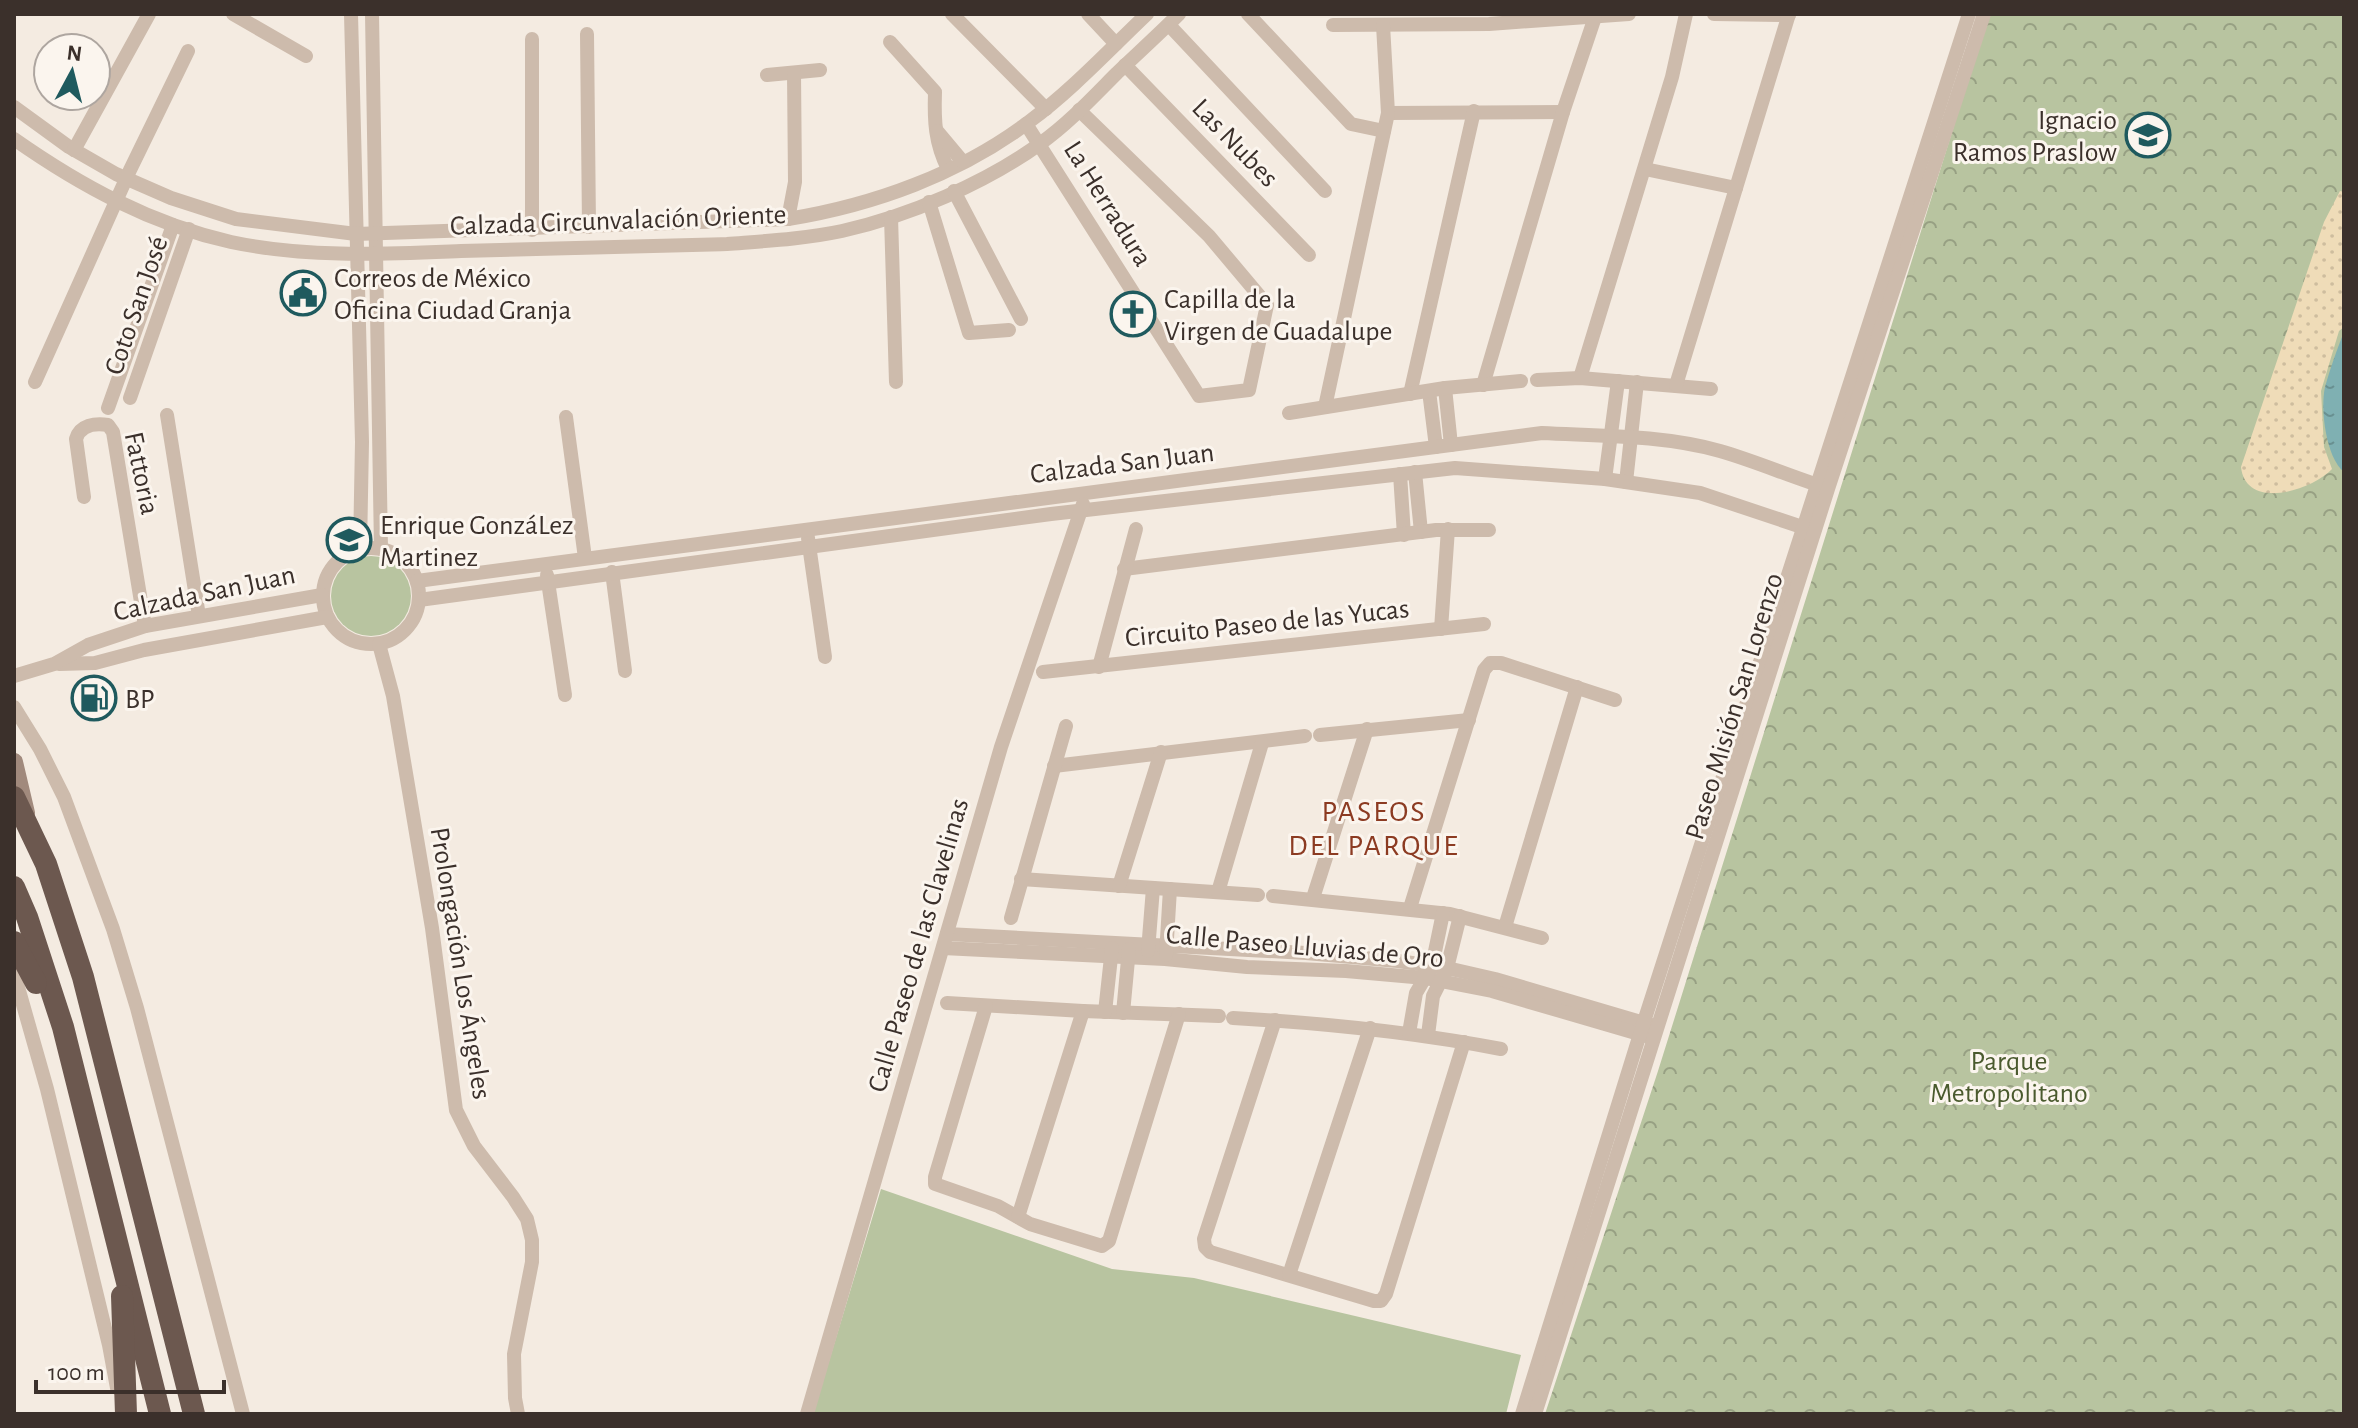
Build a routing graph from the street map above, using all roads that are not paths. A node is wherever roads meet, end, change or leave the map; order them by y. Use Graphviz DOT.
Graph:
graph roads {
  1 [pos="149,14"];
  2 [pos="233,14"];
  3 [pos="351,14"];
  4 [pos="372,14"];
  5 [pos="952,14"];
  6 [pos="1088,14"];
  7 [pos="1147,14"];
  8 [pos="1248,14"];
  9 [pos="1629,14"];
  10 [pos="1686,14"];
  11 [pos="1714,14"];
  12 [pos="1789,14"];
  13 [pos="1969,14"];
  14 [pos="1984,14"];
  15 [pos="1595,17"];
  16 [pos="1174,19"];
  17 [pos="1333,25"];
  18 [pos="1383,25"];
  19 [pos="587,34"];
  20 [pos="532,39"];
  21 [pos="890,42"];
  22 [pos="1116,44"];
  23 [pos="188,51"];
  24 [pos="306,56"];
  25 [pos="1125,65"];
  26 [pos="820,70"];
  27 [pos="794,73"];
  28 [pos="767,75"];
  29 [pos="1046,109"];
  30 [pos="1079,110"];
  31 [pos="1474,111"];
  32 [pos="1563,112"];
  33 [pos="1388,113"];
  34 [pos="18,117"];
  35 [pos="1026,124"];
  36 [pos="934,128"];
  37 [pos="1384,131"];
  38 [pos="14,139"];
  39 [pos="1041,143"];
  40 [pos="74,150"];
  41 [pos="963,162"];
  42 [pos="948,169"];
  43 [pos="1645,169"];
  44 [pos="126,179"];
  45 [pos="1736,188"];
  46 [pos="954,191"];
  47 [pos="1325,191"];
  48 [pos="116,202"];
  49 [pos="929,202"];
  50 [pos="891,217"];
  51 [pos="796,218"];
  52 [pos="696,223"];
  53 [pos="173,225"];
  54 [pos="589,227"];
  55 [pos="189,229"];
  56 [pos="532,230"];
  57 [pos="377,233"];
  58 [pos="356,234"];
  59 [pos="696,245"];
  60 [pos="357,254"];
  61 [pos="378,254"];
  62 [pos="1309,255"];
  63 [pos="1021,319"];
  64 [pos="1009,330"];
  65 [pos="1580,378"];
  66 [pos="1537,380"];
  67 [pos="1521,381"];
  68 [pos="1618,381"];
  69 [pos="35,382"];
  70 [pos="896,382"];
  71 [pos="1637,382"];
  72 [pos="1483,385"];
  73 [pos="1676,385"];
  74 [pos="1445,388"];
  75 [pos="1711,389"];
  76 [pos="1429,391"];
  77 [pos="1410,394"];
  78 [pos="130,398"];
  79 [pos="1325,407"];
  80 [pos="108,408"];
  81 [pos="1289,413"];
  82 [pos="167,415"];
  83 [pos="566,417"];
  84 [pos="1610,437"];
  85 [pos="1631,437"];
  86 [pos="1477,441"];
  87 [pos="1451,445"];
  88 [pos="1436,447"];
  89 [pos="1293,467"];
  90 [pos="1478,469"];
  91 [pos="1408,473"];
  92 [pos="1605,479"];
  93 [pos="1626,482"];
  94 [pos="1295,487"];
  95 [pos="1822,487"];
  96 [pos="1085,493"];
  97 [pos="84,497"];
  98 [pos="1081,511"];
  99 [pos="806,529"];
  100 [pos="1136,529"];
  101 [pos="1448,529"];
  102 [pos="1809,529"];
  103 [pos="1489,530"];
  104 [pos="1421,532"];
  105 [pos="1404,535"];
  106 [pos="810,547"];
  107 [pos="360,549"];
  108 [pos="381,549"];
  109 [pos="585,558"];
  110 [pos="546,563"];
  111 [pos="1124,569"];
  112 [pos="612,572"];
  113 [pos="417,581"];
  114 [pos="548,581"];
  115 [pos="322,595"];
  116 [pos="419,600"];
  117 [pos="199,616"];
  118 [pos="327,617"];
  119 [pos="1484,624"];
  120 [pos="145,626"];
  121 [pos="1441,629"];
  122 [pos="379,644"];
  123 [pos="825,657"];
  124 [pos="54,664"];
  125 [pos="1099,667"];
  126 [pos="625,671"];
  127 [pos="1043,672"];
  128 [pos="14,676"];
  129 [pos="1577,687"];
  130 [pos="565,695"];
  131 [pos="1615,700"];
  132 [pos="14,707"];
  133 [pos="1469,720"];
  134 [pos="1066,726"];
  135 [pos="1367,729"];
  136 [pos="1262,743"];
  137 [pos="1161,752"];
  138 [pos="14,762"];
  139 [pos="1054,766"];
  140 [pos="14,797"];
  141 [pos="30,831"];
  142 [pos="1021,879"];
  143 [pos="1119,886"];
  144 [pos="14,887"];
  145 [pos="1153,888"];
  146 [pos="1170,889"];
  147 [pos="1218,892"];
  148 [pos="1313,898"];
  149 [pos="1410,908"];
  150 [pos="1443,913"];
  151 [pos="1460,916"];
  152 [pos="1011,918"];
  153 [pos="1505,927"];
  154 [pos="1542,938"];
  155 [pos="945,941"];
  156 [pos="14,942"];
  157 [pos="1111,950"];
  158 [pos="1128,951"];
  159 [pos="1148,952"];
  160 [pos="1166,952"];
  161 [pos="14,973"];
  162 [pos="1436,973"];
  163 [pos="947,1003"];
  164 [pos="986,1006"];
  165 [pos="1083,1011"];
  166 [pos="1105,1012"];
  167 [pos="1123,1013"];
  168 [pos="1179,1014"];
  169 [pos="1275,1020"];
  170 [pos="1370,1028"];
  171 [pos="1642,1028"];
  172 [pos="1409,1033"];
  173 [pos="1657,1033"];
  174 [pos="1428,1035"];
  175 [pos="1464,1042"];
  176 [pos="1501,1049"];
  177 [pos="102,1183"];
  178 [pos="1018,1217"];
  179 [pos="122,1263"];
  180 [pos="1289,1275"];
  181 [pos="124,1414"];
  182 [pos="160,1414"];
  183 [pos="194,1414"];
  184 [pos="243,1414"];
  185 [pos="518,1414"];
  186 [pos="807,1414"];
  187 [pos="1522,1414"];
  188 [pos="1535,1414"];
  1 -- 40 [label="street"];
  2 -- 24 [label="street"];
  3 -- 58 [label="street"];
  4 -- 57 [label="street"];
  5 -- 29 [label="street"];
  6 -- 22 [label="street"];
  7 -- 22 [label="street, Calzada Circunvalación Oriente"];
  8 -- 37 [label="street"];
  9 -- 15 [label="street"];
  10 -- 43 [label="street"];
  11 -- 12 [label="street"];
  12 -- 45 [label="street"];
  13 -- 95 [label="street, Paseo Misión San Lorenzo"];
  14 -- 95 [label="street, Paseo Misión San Lorenzo"];
  15 -- 18 [label="street"];
  15 -- 32 [label="street"];
  16 -- 25 [label="street, Calzada Circunvalación Oriente"];
  16 -- 47 [label="street"];
  17 -- 18 [label="street"];
  18 -- 33 [label="street"];
  19 -- 54 [label="street"];
  20 -- 56 [label="street"];
  21 -- 36 [label="street"];
  22 -- 29 [label="street, Calzada Circunvalación Oriente"];
  23 -- 44 [label="street"];
  25 -- 30 [label="street, Calzada Circunvalación Oriente"];
  25 -- 62 [label="street, Las Nubes"];
  26 -- 27 [label="street"];
  27 -- 28 [label="street"];
  27 -- 51 [label="street"];
  29 -- 35 [label="street, Calzada Circunvalación Oriente"];
  30 -- 39 [label="street, Calzada Circunvalación Oriente"];
  30 -- 39 [label="street, La Herradura"];
  31 -- 32 [label="street"];
  31 -- 33 [label="street"];
  31 -- 77 [label="street"];
  32 -- 72 [label="street"];
  33 -- 37 [label="street"];
  34 -- 40 [label="street, Calzada Circunvalación Oriente"];
  35 -- 39 [label="street, La Herradura"];
  35 -- 41 [label="street, Calzada Circunvalación Oriente"];
  36 -- 41 [label="street"];
  36 -- 42 [label="street"];
  37 -- 79 [label="street"];
  38 -- 48 [label="street, Calzada Circunvalación Oriente"];
  39 -- 46 [label="street, Calzada Circunvalación Oriente"];
  40 -- 44 [label="street, Calzada Circunvalación Oriente"];
  41 -- 42 [label="street, Calzada Circunvalación Oriente"];
  42 -- 51 [label="street, Calzada Circunvalación Oriente"];
  43 -- 45 [label="street"];
  43 -- 65 [label="street"];
  44 -- 48 [label="street"];
  44 -- 58 [label="street, Calzada Circunvalación Oriente"];
  45 -- 73 [label="street"];
  46 -- 49 [label="street, Calzada Circunvalación Oriente"];
  46 -- 63 [label="street"];
  48 -- 53 [label="street, Calzada Circunvalación Oriente"];
  48 -- 69 [label="street"];
  49 -- 50 [label="street, Calzada Circunvalación Oriente"];
  49 -- 64 [label="street"];
  50 -- 59 [label="street, Calzada Circunvalación Oriente"];
  50 -- 70 [label="street"];
  51 -- 52 [label="street, Calzada Circunvalación Oriente"];
  52 -- 54 [label="street, Calzada Circunvalación Oriente"];
  52 -- 59 [label="street"];
  53 -- 55 [label="street, Calzada Circunvalación Oriente"];
  53 -- 80 [label="street"];
  54 -- 56 [label="street, Calzada Circunvalación Oriente"];
  55 -- 60 [label="street, Calzada Circunvalación Oriente"];
  55 -- 78 [label="street, Coto San José"];
  56 -- 57 [label="street, Calzada Circunvalación Oriente"];
  57 -- 58 [label="street, Calzada Circunvalación Oriente"];
  57 -- 61 [label="street"];
  58 -- 60 [label="street"];
  59 -- 61 [label="street, Calzada Circunvalación Oriente"];
  60 -- 61 [label="street, Calzada Circunvalación Oriente"];
  60 -- 107 [label="street"];
  61 -- 108 [label="street"];
  65 -- 66 [label="street"];
  65 -- 68 [label="street"];
  67 -- 72 [label="street"];
  68 -- 71 [label="street"];
  68 -- 84 [label="street"];
  71 -- 73 [label="street"];
  71 -- 85 [label="street"];
  72 -- 74 [label="street"];
  73 -- 75 [label="street"];
  74 -- 76 [label="street"];
  74 -- 87 [label="street"];
  76 -- 77 [label="street"];
  76 -- 88 [label="street"];
  77 -- 79 [label="street"];
  79 -- 81 [label="street"];
  82 -- 117 [label="street"];
  83 -- 109 [label="street"];
  84 -- 85 [label="street, Calzada San Juan"];
  84 -- 86 [label="street, Calzada San Juan"];
  84 -- 92 [label="street"];
  85 -- 93 [label="street"];
  85 -- 95 [label="street, Calzada San Juan"];
  86 -- 87 [label="street, Calzada San Juan"];
  86 -- 90 [label="street"];
  87 -- 88 [label="street, Calzada San Juan"];
  88 -- 89 [label="street, Calzada San Juan"];
  89 -- 94 [label="street"];
  89 -- 96 [label="street, Calzada San Juan"];
  90 -- 91 [label="street, Calzada San Juan"];
  90 -- 92 [label="street, Calzada San Juan"];
  91 -- 94 [label="street, Calzada San Juan"];
  91 -- 104 [label="street"];
  91 -- 105 [label="street"];
  92 -- 93 [label="street, Calzada San Juan"];
  93 -- 102 [label="street, Calzada San Juan"];
  94 -- 98 [label="street, Calzada San Juan"];
  95 -- 102 [label="street, Paseo Misión San Lorenzo"];
  96 -- 98 [label="street, Calle Paseo de las Clavelinas"];
  96 -- 99 [label="street, Calzada San Juan"];
  97 -- 120 [label="street, Fattoria"];
  98 -- 106 [label="street, Calzada San Juan"];
  98 -- 155 [label="street, Calle Paseo de las Clavelinas"];
  99 -- 106 [label="street"];
  99 -- 109 [label="street, Calzada San Juan"];
  100 -- 111 [label="street, Circuito Paseo de las Yucas"];
  101 -- 103 [label="street"];
  101 -- 104 [label="street"];
  101 -- 121 [label="street, Circuito Paseo de las Yucas"];
  102 -- 171 [label="street, Paseo Misión San Lorenzo"];
  102 -- 173 [label="street, Paseo Misión San Lorenzo"];
  104 -- 105 [label="street"];
  105 -- 111 [label="street"];
  106 -- 112 [label="street, Calzada San Juan"];
  106 -- 123 [label="street"];
  107 -- 108 [label="street"];
  107 -- 115 [label="street"];
  108 -- 113 [label="street"];
  109 -- 110 [label="street, Calzada San Juan"];
  110 -- 113 [label="street, Calzada San Juan"];
  110 -- 114 [label="street"];
  111 -- 125 [label="street, Circuito Paseo de las Yucas"];
  112 -- 114 [label="street, Calzada San Juan"];
  112 -- 126 [label="street"];
  113 -- 116 [label="street"];
  114 -- 116 [label="street, Calzada San Juan"];
  114 -- 130 [label="street"];
  115 -- 117 [label="street, Calzada San Juan"];
  115 -- 118 [label="street"];
  116 -- 122 [label="street"];
  117 -- 120 [label="street, Calzada San Juan"];
  118 -- 122 [label="street"];
  118 -- 124 [label="street, Calzada San Juan"];
  119 -- 121 [label="street, Circuito Paseo de las Yucas"];
  120 -- 124 [label="street, Calzada San Juan"];
  121 -- 125 [label="street, Circuito Paseo de las Yucas"];
  122 -- 185 [label="street, Prolongación Los Ángeles"];
  124 -- 128 [label="street, Calzada San Juan"];
  125 -- 127 [label="street, Circuito Paseo de las Yucas"];
  129 -- 131 [label="street"];
  129 -- 133 [label="street"];
  129 -- 153 [label="street"];
  132 -- 184 [label="street"];
  133 -- 135 [label="street"];
  133 -- 149 [label="street"];
  134 -- 139 [label="street"];
  135 -- 136 [label="street"];
  135 -- 148 [label="street"];
  136 -- 137 [label="street"];
  136 -- 147 [label="street"];
  137 -- 139 [label="street"];
  137 -- 143 [label="street"];
  138 -- 141 [label="main road"];
  139 -- 142 [label="street"];
  140 -- 141 [label="highway"];
  141 -- 183 [label="highway"];
  142 -- 143 [label="street"];
  142 -- 152 [label="street"];
  143 -- 145 [label="street"];
  144 -- 177 [label="highway"];
  145 -- 146 [label="street"];
  145 -- 159 [label="street"];
  146 -- 147 [label="street"];
  146 -- 160 [label="street"];
  147 -- 148 [label="street"];
  148 -- 149 [label="street"];
  149 -- 150 [label="street"];
  150 -- 151 [label="street"];
  150 -- 162 [label="street"];
  151 -- 153 [label="street"];
  151 -- 162 [label="street"];
  153 -- 154 [label="street"];
  155 -- 157 [label="street, Calle Paseo Lluvias de Oro"];
  155 -- 186 [label="street, Calle Paseo de las Clavelinas"];
  156 -- 177 [label="highway"];
  157 -- 158 [label="street, Calle Paseo Lluvias de Oro"];
  157 -- 166 [label="street"];
  158 -- 159 [label="street, Calle Paseo Lluvias de Oro"];
  158 -- 167 [label="street"];
  159 -- 160 [label="street, Calle Paseo Lluvias de Oro"];
  160 -- 162 [label="street, Calle Paseo Lluvias de Oro"];
  161 -- 181 [label="street"];
  162 -- 171 [label="street, Calle Paseo Lluvias de Oro"];
  162 -- 172 [label="street"];
  162 -- 174 [label="street"];
  163 -- 164 [label="street"];
  164 -- 165 [label="street"];
  164 -- 178 [label="street"];
  165 -- 166 [label="street"];
  165 -- 178 [label="street"];
  166 -- 167 [label="street"];
  167 -- 168 [label="street"];
  168 -- 169 [label="street"];
  168 -- 178 [label="street"];
  169 -- 170 [label="street"];
  169 -- 180 [label="street"];
  170 -- 172 [label="street"];
  170 -- 180 [label="street"];
  171 -- 173 [label="street, Calle Paseo Lluvias de Oro"];
  171 -- 187 [label="street, Paseo Misión San Lorenzo"];
  172 -- 174 [label="street"];
  173 -- 188 [label="street, Paseo Misión San Lorenzo"];
  174 -- 175 [label="street"];
  175 -- 176 [label="street"];
  175 -- 180 [label="street"];
  177 -- 179 [label="highway"];
  179 -- 181 [label="highway"];
  179 -- 182 [label="highway"];
}
